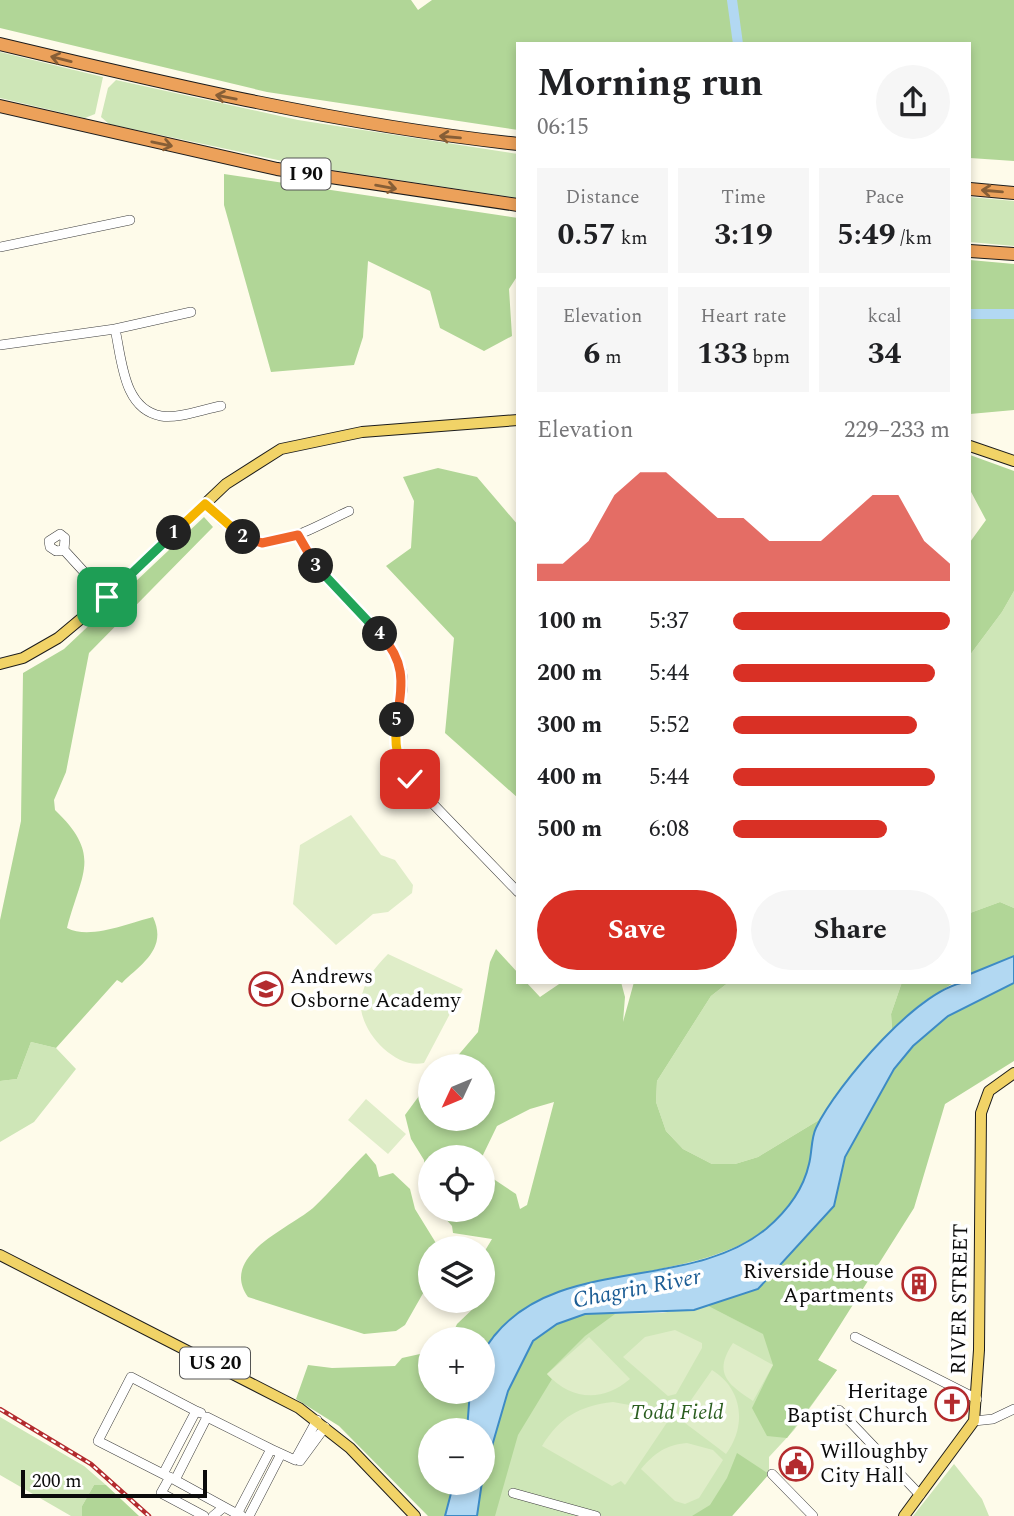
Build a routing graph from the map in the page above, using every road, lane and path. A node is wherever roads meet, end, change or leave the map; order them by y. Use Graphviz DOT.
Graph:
graph roads {
  1 [pos="0,44"];
  2 [pos="0,106"];
  3 [pos="516,144"];
  4 [pos="971,189"];
  5 [pos="1014,193"];
  6 [pos="516,205"];
  7 [pos="130,220"];
  8 [pos="0,247"];
  9 [pos="971,251"];
  10 [pos="1014,254"];
  11 [pos="191,312"];
  12 [pos="115,329"];
  13 [pos="0,345"];
  14 [pos="221,406"];
  15 [pos="516,420"];
  16 [pos="971,446"];
  17 [pos="1014,461"];
  18 [pos="205,504"];
  19 [pos="349,511"];
  20 [pos="298,535"];
  21 [pos="64,550"];
  22 [pos="107,597"];
  23 [pos="0,664"];
  24 [pos="516,890"];
  25 [pos="1014,1073"];
  26 [pos="0,1255"];
  27 [pos="855,1337"];
  28 [pos="977,1399"];
  29 [pos="1014,1409"];
  30 [pos="839,1410"];
  31 [pos="196,1411"];
  32 [pos="207,1417"];
  33 [pos="974,1421"];
  34 [pos="321,1424"];
  35 [pos="271,1450"];
  36 [pos="281,1454"];
  37 [pos="299,1462"];
  38 [pos="772,1474"];
  39 [pos="169,1477"];
  40 [pos="513,1493"];
  41 [pos="920,1495"];
  42 [pos="225,1507"];
  43 [pos="240,1515"];
  44 [pos="204,1516"];
  45 [pos="213,1516"];
  46 [pos="249,1516"];
  47 [pos="415,1516"];
  48 [pos="596,1516"];
  49 [pos="813,1516"];
  50 [pos="904,1516"];
  3 -- 1 [label="highway, one-way"];
  2 -- 6 [label="highway, I 90, one-way"];
  5 -- 4 [label="highway, one-way"];
  7 -- 8 [label="street"];
  9 -- 10 [label="highway"];
  11 -- 12 [label="street"];
  12 -- 13 [label="street"];
  12 -- 14 [label="street"];
  15 -- 18 [label="main road"];
  16 -- 17 [label="main road"];
  18 -- 20 [label="street"];
  18 -- 22 [label="main road"];
  19 -- 20 [label="street"];
  20 -- 24 [label="street"];
  21 -- 22 [label="street"];
  22 -- 23 [label="main road"];
  25 -- 28 [label="main road, RIVER STREET"];
  26 -- 34 [label="main road, US 20"];
  27 -- 28 [label="street"];
  28 -- 33 [label="main road, RIVER STREET"];
  29 -- 33 [label="street"];
  30 -- 41 [label="street"];
  31 -- 32 [label="street"];
  31 -- 39 [label="street"];
  31 -- 39 [label="street"];
  32 -- 35 [label="street"];
  32 -- 39 [label="street"];
  33 -- 41 [label="main road, RIVER STREET"];
  34 -- 36 [label="street"];
  34 -- 37 [label="street"];
  34 -- 47 [label="main road, US 20"];
  35 -- 36 [label="street"];
  35 -- 43 [label="street"];
  36 -- 46 [label="street"];
  38 -- 49 [label="street"];
  39 -- 42 [label="street"];
  39 -- 44 [label="street"];
  40 -- 48 [label="street"];
  41 -- 50 [label="main road, RIVER STREET"];
  42 -- 43 [label="street"];
  42 -- 45 [label="street"];
}
